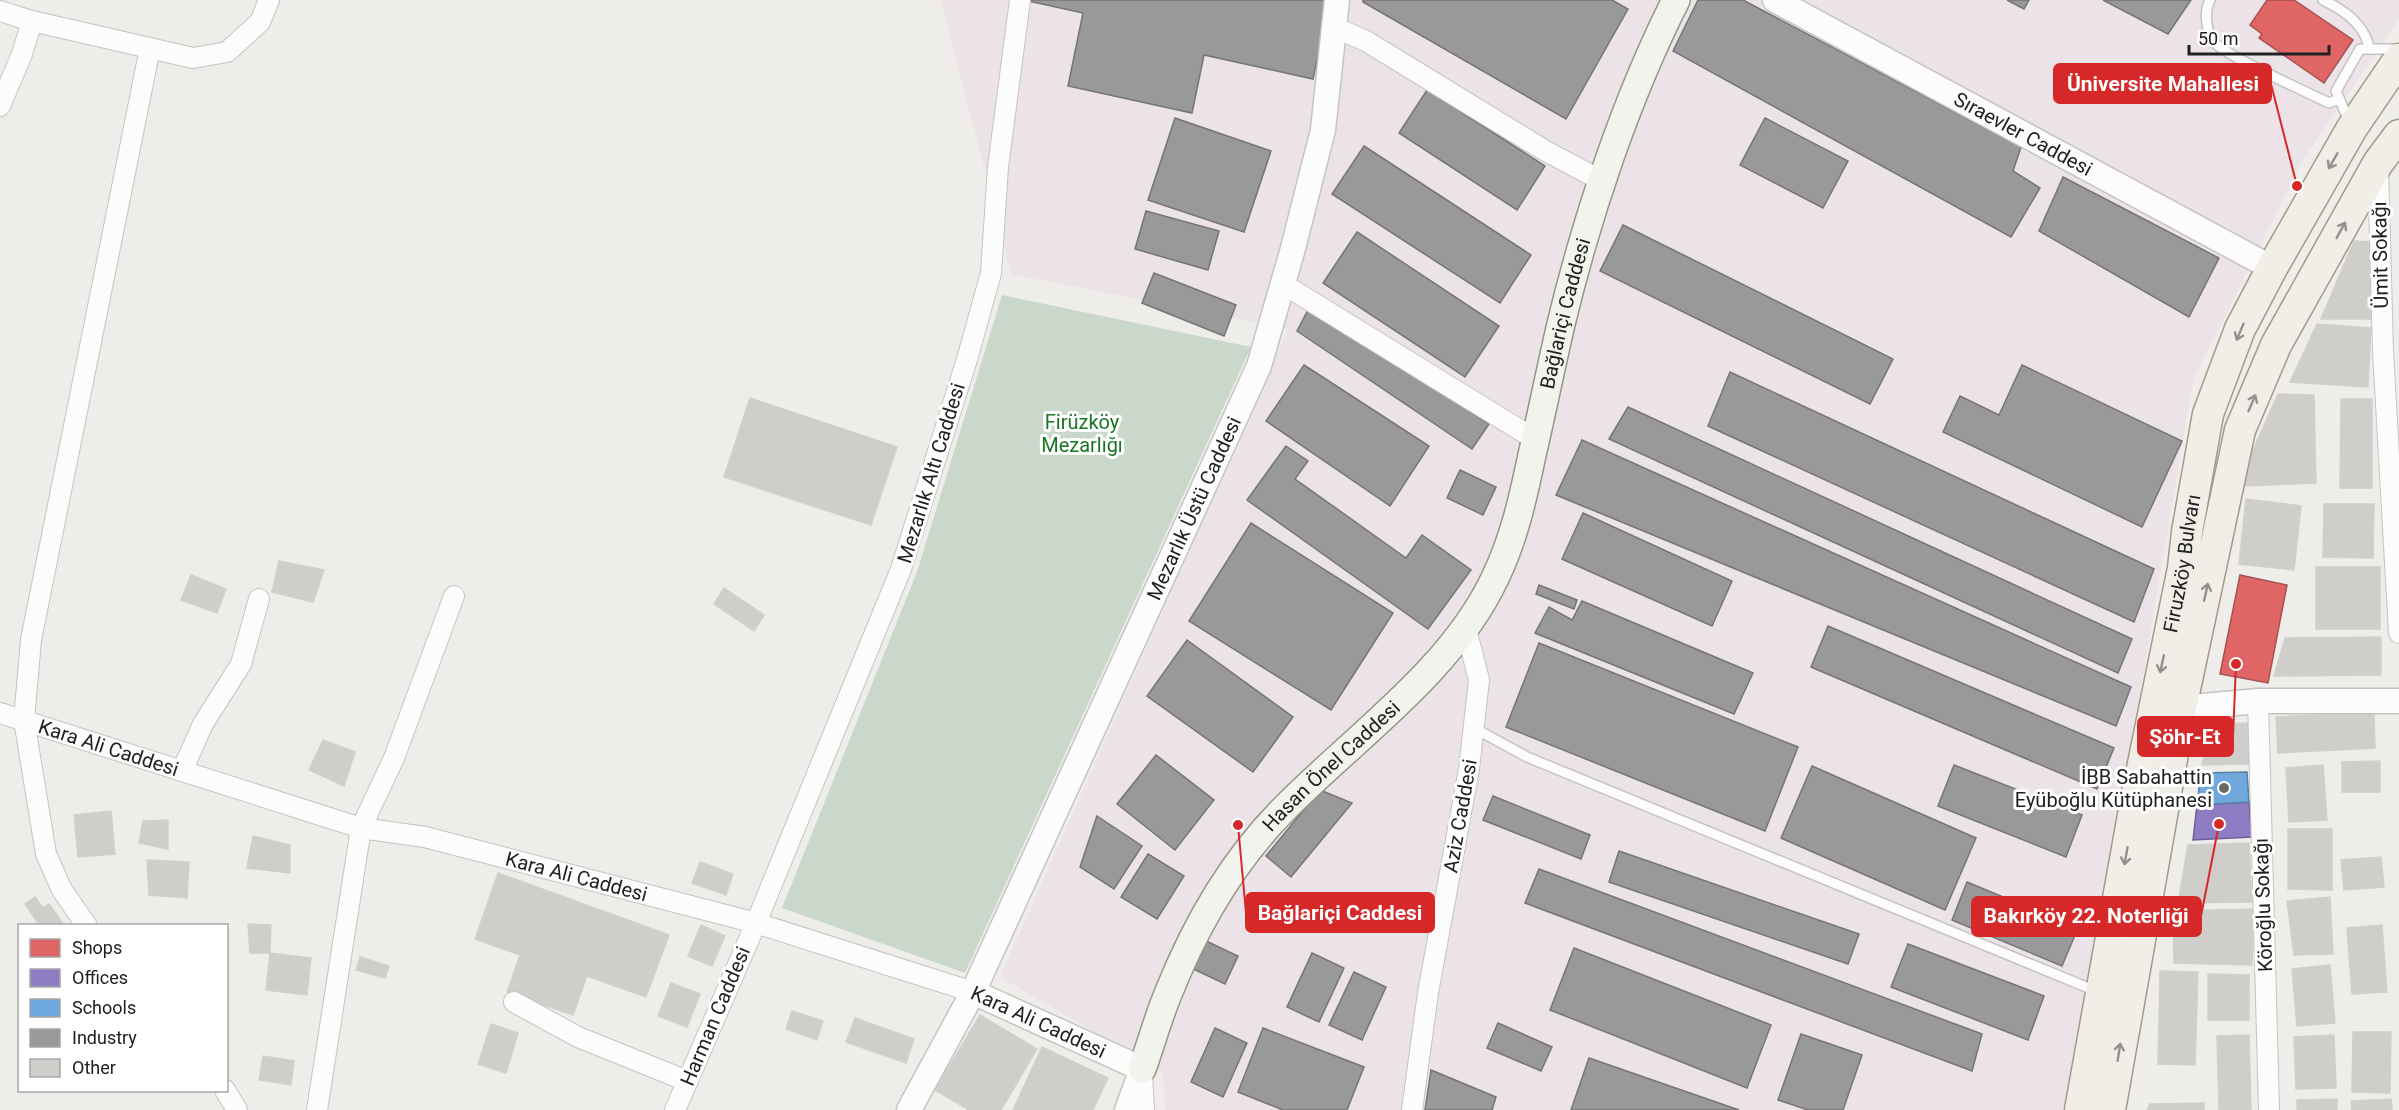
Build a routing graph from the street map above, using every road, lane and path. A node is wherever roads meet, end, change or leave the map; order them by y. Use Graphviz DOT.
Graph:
graph roads {
  1 [pos="269,0"];
  2 [pos="1020,0"];
  3 [pos="1337,0"];
  4 [pos="1676,0"];
  5 [pos="1775,0"];
  6 [pos="2210,0"];
  7 [pos="2323,0"];
  8 [pos="0,11"];
  9 [pos="32,21"];
  10 [pos="1335,27"];
  11 [pos="150,48"];
  12 [pos="2399,48"];
  13 [pos="2370,49"];
  14 [pos="2399,59"];
  15 [pos="2339,99"];
  16 [pos="0,106"];
  17 [pos="2352,128"];
  18 [pos="2399,135"];
  19 [pos="2378,164"];
  20 [pos="1602,180"];
  21 [pos="2272,268"];
  22 [pos="1284,284"];
  23 [pos="1536,440"];
  24 [pos="454,596"];
  25 [pos="259,599"];
  26 [pos="1466,629"];
  27 [pos="2399,633"];
  28 [pos="2258,700"];
  29 [pos="2399,701"];
  30 [pos="2181,708"];
  31 [pos="0,713"];
  32 [pos="24,720"];
  33 [pos="1473,728"];
  34 [pos="2146,743"];
  35 [pos="182,771"];
  36 [pos="361,828"];
  37 [pos="756,923"];
  38 [pos="86,924"];
  39 [pos="974,992"];
  40 [pos="2101,993"];
  41 [pos="514,1002"];
  42 [pos="1142,1069"];
  43 [pos="687,1081"];
  44 [pos="226,1092"];
  45 [pos="237,1110"];
  46 [pos="317,1110"];
  47 [pos="675,1110"];
  48 [pos="909,1110"];
  49 [pos="1127,1110"];
  50 [pos="1144,1110"];
  51 [pos="1412,1110"];
  52 [pos="2080,1110"];
  53 [pos="2110,1110"];
  54 [pos="2269,1110"];
  1 -- 11 [label="street"];
  2 -- 37 [label="street, Mezarlık Altı Caddesi"];
  3 -- 10 [label="street, Mezarlık Üstü Caddesi"];
  4 -- 20 [label="main road, Bağlariçi Caddesi"];
  5 -- 21 [label="street, Sıraevler Caddesi"];
  6 -- 15 [label="lane"];
  7 -- 13 [label="lane"];
  8 -- 9 [label="street"];
  9 -- 11 [label="street"];
  9 -- 16 [label="street"];
  10 -- 20 [label="street"];
  10 -- 22 [label="street, Mezarlık Üstü Caddesi"];
  11 -- 32 [label="street"];
  12 -- 13 [label="lane"];
  13 -- 15 [label="lane"];
  14 -- 17 [label="main road, Firuzköy Bulvarı"];
  15 -- 17 [label="lane"];
  17 -- 21 [label="main road, Firuzköy Bulvarı, one-way"];
  18 -- 19 [label="main road, Firuzköy Bulvarı"];
  19 -- 27 [label="street, Ümit Sokağı"];
  30 -- 19 [label="main road, Firuzköy Bulvarı, one-way"];
  20 -- 23 [label="main road, Bağlariçi Caddesi"];
  21 -- 34 [label="main road, Firuzköy Bulvarı, one-way"];
  22 -- 23 [label="street"];
  22 -- 39 [label="street, Mezarlık Üstü Caddesi"];
  23 -- 26 [label="main road, Bağlariçi Caddesi"];
  24 -- 36 [label="street"];
  25 -- 35 [label="street"];
  26 -- 33 [label="street, Aziz Caddesi"];
  26 -- 42 [label="main road, Hasan Önel Caddesi"];
  28 -- 29 [label="street"];
  28 -- 30 [label="street"];
  28 -- 54 [label="street, Köroğlu Sokağı"];
  30 -- 34 [label="main road"];
  53 -- 30 [label="main road, Firuzköy Bulvarı, one-way"];
  31 -- 32 [label="street, Kara Ali Caddesi"];
  32 -- 35 [label="street, Kara Ali Caddesi"];
  32 -- 38 [label="street"];
  33 -- 40 [label="lane"];
  33 -- 51 [label="street, Aziz Caddesi"];
  34 -- 40 [label="main road, Firuzköy Bulvarı, one-way"];
  35 -- 36 [label="street, Kara Ali Caddesi"];
  36 -- 37 [label="street, Kara Ali Caddesi"];
  36 -- 46 [label="street"];
  37 -- 39 [label="street, Kara Ali Caddesi"];
  37 -- 43 [label="street, Harman Caddesi"];
  39 -- 42 [label="street, Kara Ali Caddesi"];
  39 -- 48 [label="street, Mezarlık Üstü Caddesi"];
  40 -- 52 [label="main road, Firuzköy Bulvarı"];
  41 -- 43 [label="street"];
  42 -- 49 [label="street, Hasan Önel Caddesi"];
  42 -- 50 [label="street"];
  43 -- 47 [label="street, Harman Caddesi"];
  44 -- 45 [label="street"];
}
